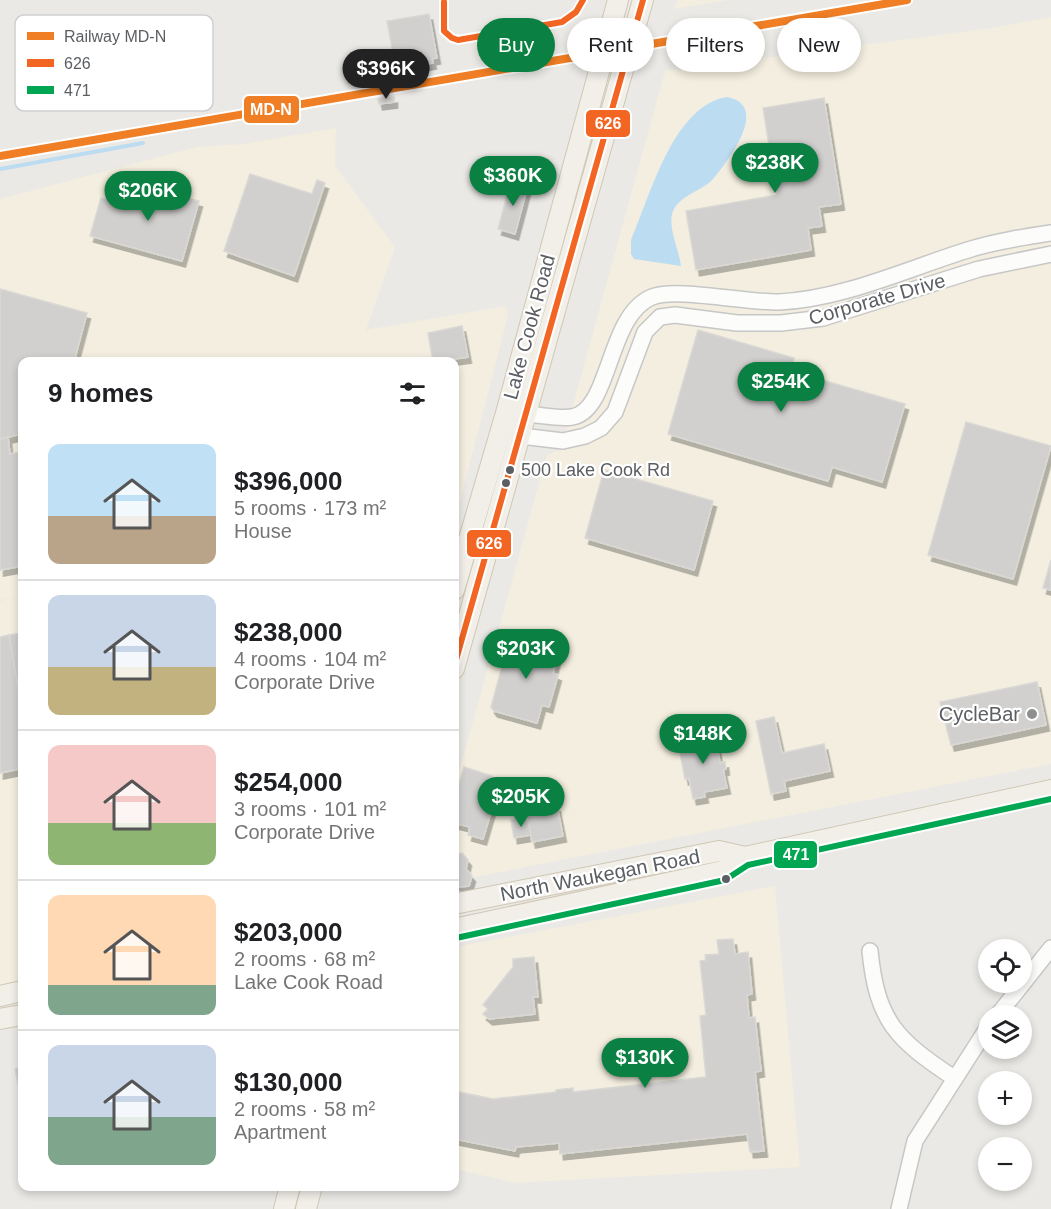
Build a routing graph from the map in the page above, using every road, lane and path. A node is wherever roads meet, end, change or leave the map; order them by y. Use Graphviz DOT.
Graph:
graph roads {
  1 [pos="618,0"];
  2 [pos="643,0"];
  3 [pos="613,18"];
  4 [pos="638,18"];
  5 [pos="599,72"];
  6 [pos="622,72"];
  7 [pos="1051,233"];
  8 [pos="1051,255"];
  9 [pos="527,414"];
  10 [pos="521,435"];
  11 [pos="459,573"];
  12 [pos="459,652"];
  13 [pos="1051,790"];
  14 [pos="745,857"];
  15 [pos="459,903"];
  16 [pos="459,928"];
  17 [pos="1051,948"];
  18 [pos="870,951"];
  19 [pos="18,992"];
  20 [pos="0,996"];
  21 [pos="1006,1005"];
  22 [pos="18,1016"];
  23 [pos="0,1019"];
  24 [pos="978,1042"];
  25 [pos="954,1078"];
  26 [pos="289,1191"];
  27 [pos="311,1191"];
  28 [pos="284,1209"];
  29 [pos="306,1209"];
  30 [pos="899,1209"];
  1 -- 3 [label="main road"];
  2 -- 4 [label="main road"];
  5 -- 11 [label="main road, Lake Cook Road"];
  6 -- 9 [label="main road, Lake Cook Road"];
  7 -- 9 [label="street, Corporate Drive"];
  8 -- 10 [label="street, Corporate Drive"];
  9 -- 10 [label="main road, Lake Cook Road"];
  10 -- 12 [label="main road, Lake Cook Road"];
  13 -- 14 [label="main road, North Waukegan Road"];
  14 -- 15 [label="main road, North Waukegan Road"];
  14 -- 16 [label="main road, North Waukegan Road"];
  17 -- 21 [label="street"];
  18 -- 25 [label="street"];
  19 -- 20 [label="main road"];
  22 -- 23 [label="main road"];
  24 -- 25 [label="street"];
  25 -- 30 [label="street"];
  26 -- 28 [label="main road"];
  27 -- 29 [label="main road"];
}
